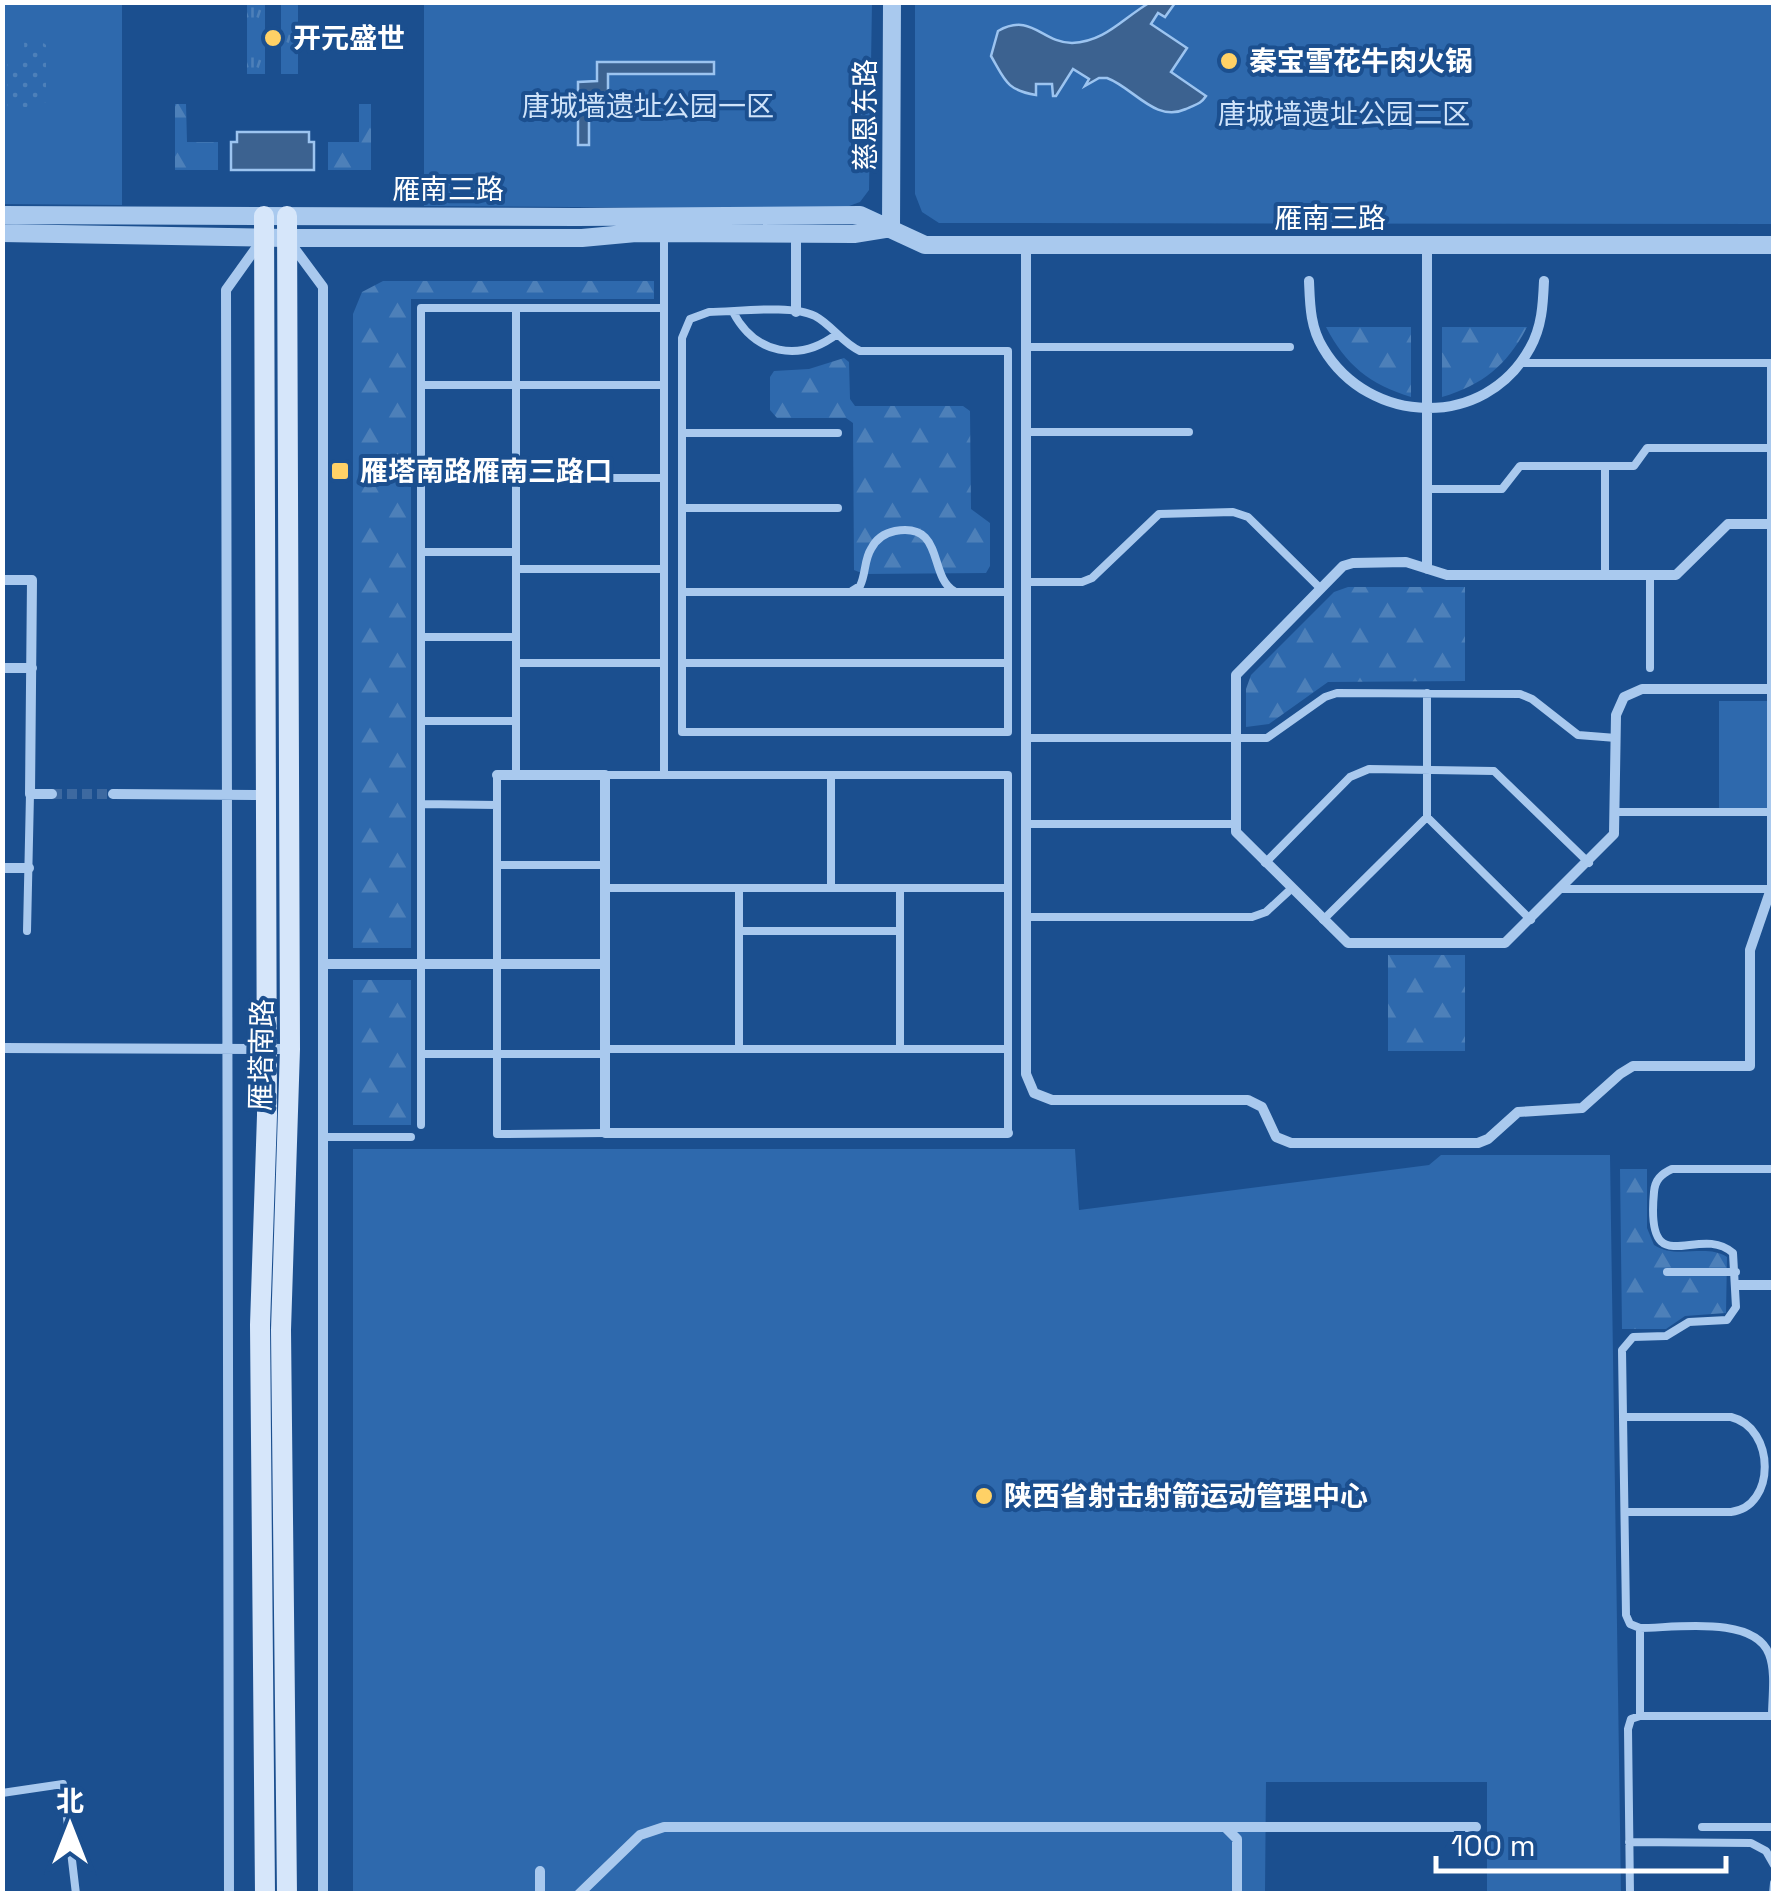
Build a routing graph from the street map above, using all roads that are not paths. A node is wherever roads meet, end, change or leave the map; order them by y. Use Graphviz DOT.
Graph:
graph roads {
  1 [pos="892,2"];
  2 [pos="2,215"];
  3 [pos="287,216"];
  4 [pos="264,226"];
  5 [pos="892,228"];
  6 [pos="2,233"];
  7 [pos="664,234"];
  8 [pos="796,235"];
  9 [pos="288,238"];
  10 [pos="1026,245"];
  11 [pos="1426,245"];
  12 [pos="1774,245"];
  13 [pos="1309,281"];
  14 [pos="1544,281"];
  15 [pos="516,308"];
  16 [pos="664,308"];
  17 [pos="733,312"];
  18 [pos="796,312"];
  19 [pos="837,334"];
  20 [pos="1026,347"];
  21 [pos="1290,347"];
  22 [pos="1521,363"];
  23 [pos="421,384"];
  24 [pos="516,384"];
  25 [pos="664,384"];
  26 [pos="1426,410"];
  27 [pos="1026,432"];
  28 [pos="1190,432"];
  29 [pos="682,433"];
  30 [pos="838,433"];
  31 [pos="1772,448"];
  32 [pos="1605,466"];
  33 [pos="421,468"];
  34 [pos="516,473"];
  35 [pos="664,478"];
  36 [pos="1426,489"];
  37 [pos="682,508"];
  38 [pos="838,508"];
  39 [pos="1772,524"];
  40 [pos="421,552"];
  41 [pos="516,552"];
  42 [pos="516,569"];
  43 [pos="664,569"];
  44 [pos="1426,569"];
  45 [pos="1605,575"];
  46 [pos="1650,575"];
  47 [pos="2,580"];
  48 [pos="1026,582"];
  49 [pos="1321,588"];
  50 [pos="682,592"];
  51 [pos="845,592"];
  52 [pos="963,592"];
  53 [pos="1008,592"];
  54 [pos="421,636"];
  55 [pos="516,636"];
  56 [pos="516,662"];
  57 [pos="664,662"];
  58 [pos="682,662"];
  59 [pos="1008,662"];
  60 [pos="2,668"];
  61 [pos="32,668"];
  62 [pos="1650,668"];
  63 [pos="1772,689"];
  64 [pos="1426,693"];
  65 [pos="421,720"];
  66 [pos="516,720"];
  67 [pos="1026,738"];
  68 [pos="1234,738"];
  69 [pos="1616,738"];
  70 [pos="1426,769"];
  71 [pos="497,775"];
  72 [pos="516,775"];
  73 [pos="605,775"];
  74 [pos="664,775"];
  75 [pos="831,775"];
  76 [pos="30,794"];
  77 [pos="52,794"];
  78 [pos="114,794"];
  79 [pos="227,794"];
  80 [pos="265,794"];
  81 [pos="421,804"];
  82 [pos="497,805"];
  83 [pos="1616,812"];
  84 [pos="1772,812"];
  85 [pos="1426,817"];
  86 [pos="1026,824"];
  87 [pos="1234,824"];
  88 [pos="1264,863"];
  89 [pos="1589,863"];
  90 [pos="497,865"];
  91 [pos="605,865"];
  92 [pos="2,868"];
  93 [pos="28,868"];
  94 [pos="605,888"];
  95 [pos="739,888"];
  96 [pos="831,888"];
  97 [pos="900,888"];
  98 [pos="1008,888"];
  99 [pos="1290,889"];
  100 [pos="1562,889"];
  101 [pos="1772,889"];
  102 [pos="1026,916"];
  103 [pos="1322,920"];
  104 [pos="1531,920"];
  105 [pos="27,931"];
  106 [pos="739,931"];
  107 [pos="900,931"];
  108 [pos="323,964"];
  109 [pos="421,964"];
  110 [pos="497,964"];
  111 [pos="605,964"];
  112 [pos="2,1048"];
  113 [pos="290,1049"];
  114 [pos="228,1050"];
  115 [pos="266,1050"];
  116 [pos="739,1050"];
  117 [pos="900,1050"];
  118 [pos="1008,1050"];
  119 [pos="605,1052"];
  120 [pos="421,1054"];
  121 [pos="497,1054"];
  122 [pos="421,1125"];
  123 [pos="605,1133"];
  124 [pos="1008,1133"];
  125 [pos="323,1137"];
  126 [pos="411,1137"];
  127 [pos="1774,1169"];
  128 [pos="1666,1272"];
  129 [pos="1736,1279"];
  130 [pos="1774,1285"];
  131 [pos="1623,1416"];
  132 [pos="1624,1512"];
  133 [pos="1640,1628"];
  134 [pos="1640,1716"];
  135 [pos="1773,1716"];
  136 [pos="2,1793"];
  137 [pos="1702,1826"];
  138 [pos="1774,1826"];
  139 [pos="1226,1827"];
  140 [pos="1476,1827"];
  141 [pos="1629,1842"];
  142 [pos="1774,1865"];
  143 [pos="540,1872"];
  144 [pos="1774,1883"];
  145 [pos="76,1894"];
  146 [pos="229,1894"];
  147 [pos="265,1894"];
  148 [pos="287,1894"];
  149 [pos="323,1894"];
  150 [pos="540,1894"];
  151 [pos="580,1894"];
  152 [pos="1237,1894"];
  153 [pos="1630,1894"];
  154 [pos="1773,1894"];
  1 -- 5 [label="street, 慈恩东路"];
  2 -- 4 [label="street, 雁南三路"];
  3 -- 4 [label="street, 雁南三路"];
  3 -- 5 [label="street, 雁南三路"];
  3 -- 9 [label="main road, 雁塔南路"];
  4 -- 6 [label="street, 雁南三路"];
  4 -- 9 [label="street, 雁南三路"];
  4 -- 79 [label="street"];
  4 -- 80 [label="main road, 雁塔南路"];
  5 -- 8 [label="street, 雁南三路"];
  5 -- 10 [label="street, 雁南三路"];
  7 -- 8 [label="street, 雁南三路"];
  7 -- 9 [label="street, 雁南三路"];
  7 -- 16 [label="lane"];
  8 -- 18 [label="street"];
  9 -- 108 [label="street"];
  9 -- 113 [label="main road, 雁塔南路"];
  10 -- 11 [label="street, 雁南三路"];
  10 -- 20 [label="street"];
  11 -- 12 [label="street, 雁南三路"];
  11 -- 26 [label="street"];
  13 -- 26 [label="street"];
  14 -- 22 [label="street"];
  15 -- 16 [label="lane"];
  15 -- 23 [label="lane"];
  15 -- 24 [label="lane"];
  16 -- 25 [label="lane"];
  17 -- 18 [label="lane"];
  17 -- 19 [label="lane"];
  17 -- 29 [label="lane"];
  18 -- 19 [label="lane"];
  19 -- 53 [label="lane"];
  20 -- 21 [label="lane"];
  20 -- 27 [label="street"];
  22 -- 26 [label="street"];
  22 -- 31 [label="lane"];
  23 -- 24 [label="lane"];
  23 -- 33 [label="lane"];
  24 -- 25 [label="lane"];
  24 -- 34 [label="lane"];
  25 -- 35 [label="lane"];
  26 -- 36 [label="street"];
  27 -- 28 [label="lane"];
  27 -- 48 [label="street"];
  29 -- 30 [label="lane"];
  29 -- 37 [label="lane"];
  31 -- 32 [label="lane"];
  31 -- 39 [label="lane"];
  32 -- 36 [label="lane"];
  32 -- 45 [label="lane"];
  33 -- 34 [label="lane"];
  33 -- 40 [label="lane"];
  34 -- 35 [label="lane"];
  34 -- 41 [label="lane"];
  35 -- 43 [label="lane"];
  36 -- 44 [label="street"];
  37 -- 38 [label="lane"];
  37 -- 50 [label="lane"];
  39 -- 46 [label="street"];
  39 -- 63 [label="lane"];
  40 -- 41 [label="lane"];
  40 -- 54 [label="lane"];
  41 -- 42 [label="lane"];
  42 -- 43 [label="lane"];
  42 -- 55 [label="lane"];
  43 -- 57 [label="lane"];
  44 -- 45 [label="street"];
  44 -- 49 [label="street"];
  45 -- 46 [label="street"];
  46 -- 62 [label="lane"];
  47 -- 61 [label="street"];
  48 -- 49 [label="lane"];
  48 -- 67 [label="street"];
  49 -- 68 [label="street"];
  50 -- 51 [label="lane"];
  50 -- 58 [label="lane"];
  51 -- 52 [label="lane"];
  51 -- 52 [label="lane"];
  52 -- 53 [label="lane"];
  53 -- 59 [label="lane"];
  54 -- 55 [label="lane"];
  54 -- 65 [label="lane"];
  55 -- 56 [label="lane"];
  56 -- 57 [label="lane"];
  56 -- 66 [label="lane"];
  57 -- 74 [label="lane"];
  58 -- 59 [label="lane"];
  58 -- 59 [label="lane"];
  60 -- 61 [label="street"];
  61 -- 76 [label="street"];
  63 -- 69 [label="street"];
  63 -- 84 [label="lane"];
  64 -- 68 [label="lane"];
  64 -- 69 [label="lane"];
  64 -- 70 [label="lane"];
  65 -- 66 [label="lane"];
  65 -- 81 [label="lane"];
  66 -- 72 [label="lane"];
  67 -- 68 [label="lane"];
  67 -- 86 [label="street"];
  68 -- 87 [label="street"];
  69 -- 83 [label="street"];
  70 -- 85 [label="lane"];
  70 -- 88 [label="lane"];
  70 -- 89 [label="lane"];
  71 -- 72 [label="street"];
  71 -- 82 [label="lane"];
  72 -- 73 [label="street"];
  73 -- 74 [label="lane"];
  73 -- 91 [label="street"];
  74 -- 75 [label="lane"];
  75 -- 96 [label="lane"];
  75 -- 98 [label="lane"];
  76 -- 77 [label="street"];
  76 -- 93 [label="lane"];
  78 -- 79 [label="street"];
  79 -- 80 [label="street"];
  79 -- 114 [label="street"];
  80 -- 115 [label="main road, 雁塔南路"];
  81 -- 82 [label="lane"];
  81 -- 109 [label="lane"];
  82 -- 90 [label="lane"];
  83 -- 84 [label="lane"];
  83 -- 89 [label="street"];
  84 -- 101 [label="lane"];
  85 -- 103 [label="lane"];
  85 -- 104 [label="lane"];
  86 -- 87 [label="lane"];
  86 -- 102 [label="street"];
  87 -- 88 [label="street"];
  88 -- 99 [label="street"];
  89 -- 100 [label="street"];
  90 -- 91 [label="lane"];
  90 -- 110 [label="lane"];
  91 -- 94 [label="street"];
  92 -- 93 [label="street"];
  93 -- 105 [label="lane"];
  94 -- 95 [label="lane"];
  94 -- 111 [label="street"];
  95 -- 96 [label="lane"];
  95 -- 106 [label="lane"];
  96 -- 97 [label="lane"];
  97 -- 98 [label="lane"];
  97 -- 107 [label="lane"];
  98 -- 118 [label="lane"];
  99 -- 102 [label="lane"];
  99 -- 103 [label="street"];
  100 -- 101 [label="lane"];
  100 -- 104 [label="street"];
  101 -- 102 [label="street"];
  103 -- 104 [label="street"];
  106 -- 107 [label="lane"];
  106 -- 116 [label="lane"];
  107 -- 117 [label="lane"];
  108 -- 109 [label="street"];
  108 -- 125 [label="street"];
  109 -- 110 [label="street"];
  109 -- 120 [label="lane"];
  110 -- 111 [label="street"];
  110 -- 121 [label="lane"];
  111 -- 119 [label="street"];
  112 -- 114 [label="street"];
  113 -- 115 [label="street"];
  113 -- 148 [label="main road, 雁塔南路"];
  114 -- 115 [label="street"];
  114 -- 146 [label="street"];
  115 -- 147 [label="main road, 雁塔南路"];
  116 -- 117 [label="lane"];
  116 -- 119 [label="lane"];
  117 -- 118 [label="lane"];
  118 -- 124 [label="lane"];
  119 -- 121 [label="lane"];
  119 -- 123 [label="street"];
  120 -- 121 [label="lane"];
  120 -- 122 [label="lane"];
  121 -- 123 [label="lane"];
  123 -- 124 [label="street"];
  125 -- 126 [label="lane"];
  125 -- 149 [label="street"];
  127 -- 129 [label="lane"];
  128 -- 129 [label="lane"];
  129 -- 130 [label="street"];
  129 -- 131 [label="lane"];
  131 -- 132 [label="lane"];
  131 -- 132 [label="lane"];
  132 -- 133 [label="lane"];
  133 -- 134 [label="lane"];
  133 -- 135 [label="lane"];
  134 -- 135 [label="lane"];
  134 -- 141 [label="lane"];
  136 -- 145 [label="lane"];
  137 -- 138 [label="lane"];
  139 -- 140 [label="street"];
  139 -- 151 [label="street"];
  139 -- 152 [label="street"];
  141 -- 142 [label="lane"];
  141 -- 153 [label="lane"];
  143 -- 150 [label="street"];
  144 -- 154 [label="lane"];
}
